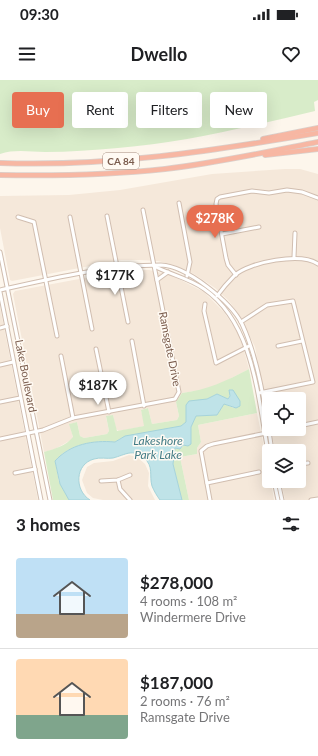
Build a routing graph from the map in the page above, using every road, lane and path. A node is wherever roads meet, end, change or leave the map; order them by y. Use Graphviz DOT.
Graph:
graph roads {
  1 [pos="318,128"];
  2 [pos="318,133"];
  3 [pos="318,142"];
  4 [pos="240,145"];
  5 [pos="318,149"];
  6 [pos="234,158"];
  7 [pos="0,163"];
  8 [pos="0,174"];
  9 [pos="318,198"];
  10 [pos="179,203"];
  11 [pos="143,210"];
  12 [pos="18,216"];
  13 [pos="108,216"];
  14 [pos="70,217"];
  15 [pos="260,227"];
  16 [pos="295,233"];
  17 [pos="222,234"];
  18 [pos="0,252"];
  19 [pos="294,257"];
  20 [pos="318,264"];
  21 [pos="154,266"];
  22 [pos="117,267"];
  23 [pos="168,272"];
  24 [pos="82,274"];
  25 [pos="236,275"];
  26 [pos="187,277"];
  27 [pos="157,280"];
  28 [pos="46,281"];
  29 [pos="8,288"];
  30 [pos="0,292"];
  31 [pos="217,296"];
  32 [pos="205,304"];
  33 [pos="128,322"];
  34 [pos="241,322"];
  35 [pos="7,326"];
  36 [pos="0,328"];
  37 [pos="92,329"];
  38 [pos="57,336"];
  39 [pos="302,341"];
  40 [pos="132,342"];
  41 [pos="249,346"];
  42 [pos="278,346"];
  43 [pos="96,349"];
  44 [pos="61,356"];
  45 [pos="13,362"];
  46 [pos="0,365"];
  47 [pos="259,393"];
  48 [pos="20,398"];
  49 [pos="0,402"];
  50 [pos="262,405"];
  51 [pos="144,406"];
  52 [pos="109,412"];
  53 [pos="262,417"];
  54 [pos="73,418"];
  55 [pos="318,422"];
  56 [pos="306,425"];
  57 [pos="36,432"];
  58 [pos="262,433"];
  59 [pos="28,434"];
  60 [pos="0,438"];
  61 [pos="35,469"];
  62 [pos="259,472"];
  63 [pos="15,473"];
  64 [pos="130,475"];
  65 [pos="101,480"];
  66 [pos="118,480"];
  67 [pos="207,482"];
  68 [pos="275,488"];
  69 [pos="279,488"];
  70 [pos="318,499"];
  71 [pos="41,500"];
  72 [pos="50,500"];
  73 [pos="130,500"];
  74 [pos="210,500"];
  75 [pos="278,500"];
  76 [pos="282,500"];
  77 [pos="311,500"];
  1 -- 4 [label="highway"];
  2 -- 4 [label="highway, CA 84"];
  3 -- 6 [label="highway"];
  4 -- 7 [label="highway, CA 84"];
  5 -- 6 [label="highway"];
  6 -- 8 [label="highway, CA 84"];
  9 -- 17 [label="street"];
  10 -- 26 [label="street"];
  11 -- 21 [label="street, Ramsgate Drive"];
  12 -- 28 [label="street"];
  13 -- 22 [label="street"];
  14 -- 24 [label="street"];
  15 -- 17 [label="street"];
  16 -- 19 [label="street"];
  17 -- 25 [label="street"];
  18 -- 29 [label="street, Lake Boulevard"];
  19 -- 20 [label="street"];
  19 -- 25 [label="street"];
  21 -- 22 [label="street"];
  21 -- 23 [label="street"];
  21 -- 26 [label="street"];
  21 -- 27 [label="street, Ramsgate Drive"];
  22 -- 24 [label="street"];
  22 -- 33 [label="street"];
  23 -- 26 [label="street"];
  23 -- 27 [label="street"];
  24 -- 28 [label="street"];
  24 -- 37 [label="street"];
  25 -- 31 [label="street"];
  26 -- 31 [label="street"];
  27 -- 51 [label="street, Ramsgate Drive"];
  28 -- 29 [label="street"];
  28 -- 38 [label="street"];
  29 -- 30 [label="street"];
  29 -- 57 [label="street, Lake Boulevard"];
  30 -- 35 [label="street, Lake Boulevard"];
  31 -- 34 [label="street"];
  31 -- 41 [label="street"];
  32 -- 41 [label="street"];
  34 -- 39 [label="street"];
  34 -- 41 [label="street"];
  35 -- 36 [label="street"];
  35 -- 45 [label="street, Lake Boulevard"];
  39 -- 42 [label="street"];
  39 -- 47 [label="street"];
  40 -- 51 [label="street"];
  41 -- 47 [label="street"];
  43 -- 52 [label="street"];
  44 -- 54 [label="street"];
  45 -- 46 [label="street"];
  45 -- 48 [label="street, Lake Boulevard"];
  47 -- 50 [label="street"];
  47 -- 53 [label="street"];
  48 -- 49 [label="street"];
  48 -- 59 [label="street, Lake Boulevard"];
  51 -- 52 [label="street, Ramsgate Drive"];
  52 -- 54 [label="street, Ramsgate Drive"];
  54 -- 57 [label="street, Ramsgate Drive"];
  55 -- 56 [label="street"];
  57 -- 59 [label="street, Ramsgate Drive"];
  57 -- 72 [label="street, Lake Boulevard"];
  58 -- 67 [label="street"];
  59 -- 60 [label="street, Ramsgate Drive"];
  59 -- 61 [label="street, Lake Boulevard"];
  61 -- 63 [label="street"];
  61 -- 71 [label="street, Lake Boulevard"];
  62 -- 67 [label="street"];
  64 -- 66 [label="street"];
  65 -- 66 [label="street"];
  66 -- 73 [label="street"];
  67 -- 74 [label="street"];
  68 -- 75 [label="street"];
  69 -- 76 [label="street"];
  70 -- 77 [label="street"];
}
